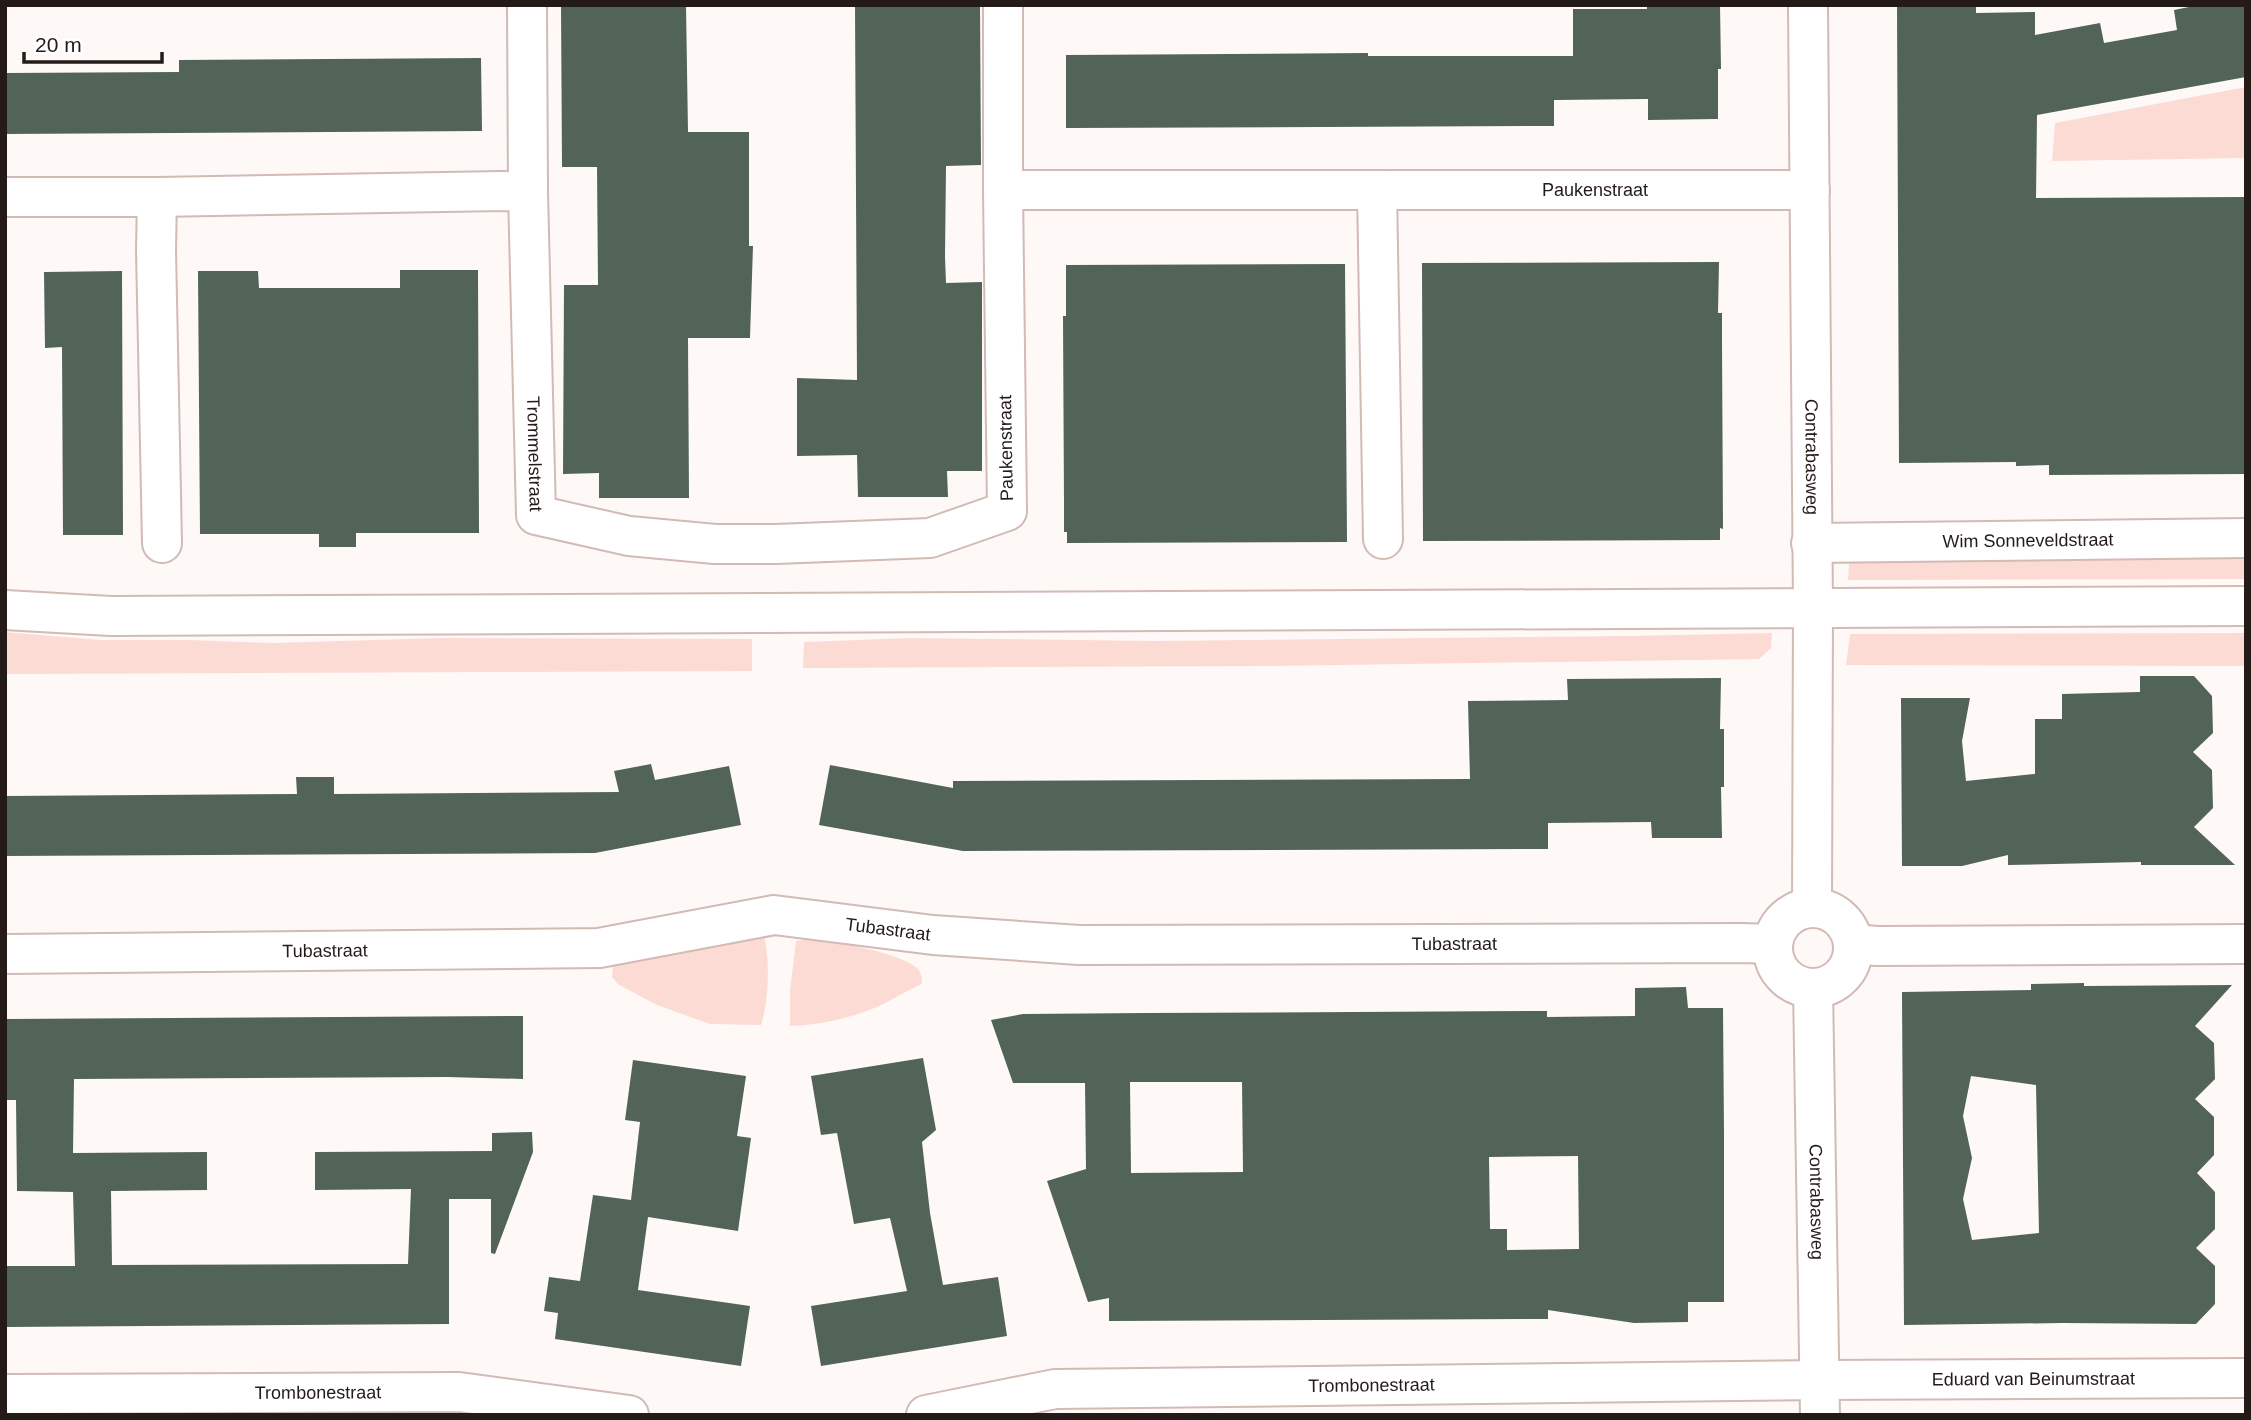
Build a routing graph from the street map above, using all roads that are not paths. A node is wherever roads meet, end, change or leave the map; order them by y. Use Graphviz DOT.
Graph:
graph roads {
  1 [pos="527,5"];
  2 [pos="1003,5"];
  3 [pos="1808,5"];
  4 [pos="1003,190"];
  5 [pos="1377,190"];
  6 [pos="1810,190"];
  7 [pos="528,192"];
  8 [pos="5,197"];
  9 [pos="157,197"];
  10 [pos="2246,538"];
  11 [pos="1383,539"];
  12 [pos="162,542"];
  13 [pos="1811,543"];
  14 [pos="776,544"];
  15 [pos="2246,606"];
  16 [pos="1813,608"];
  17 [pos="5,610"];
  18 [pos="1812,908"];
  19 [pos="1773,944"];
  20 [pos="1853,944"];
  21 [pos="2246,944"];
  22 [pos="5,954"];
  23 [pos="1813,988"];
  24 [pos="2246,1378"];
  25 [pos="5,1394"];
  26 [pos="1820,1397"];
  27 [pos="629,1415"];
  28 [pos="926,1415"];
  1 -- 7 [label="street, Trommelstraat"];
  2 -- 4 [label="street, Paukenstraat"];
  3 -- 6 [label="street, Contrabasweg"];
  4 -- 5 [label="street, Paukenstraat"];
  4 -- 14 [label="street, Paukenstraat"];
  5 -- 6 [label="street, Paukenstraat"];
  5 -- 11 [label="street"];
  6 -- 13 [label="street, Contrabasweg"];
  7 -- 9 [label="street"];
  7 -- 14 [label="street, Trommelstraat"];
  8 -- 9 [label="street"];
  9 -- 12 [label="street"];
  10 -- 13 [label="street, Wim Sonneveldstraat"];
  13 -- 16 [label="street, Contrabasweg"];
  15 -- 16 [label="street"];
  16 -- 17 [label="street"];
  16 -- 18 [label="street, Contrabasweg"];
  18 -- 19 [label="street"];
  18 -- 20 [label="street"];
  19 -- 22 [label="street, Tubastraat"];
  19 -- 23 [label="street"];
  20 -- 21 [label="street"];
  20 -- 23 [label="street"];
  23 -- 26 [label="street, Contrabasweg"];
  24 -- 26 [label="street, Eduard van Beinumstraat"];
  25 -- 27 [label="street, Trombonestraat"];
  26 -- 28 [label="street, Trombonestraat"];
}
